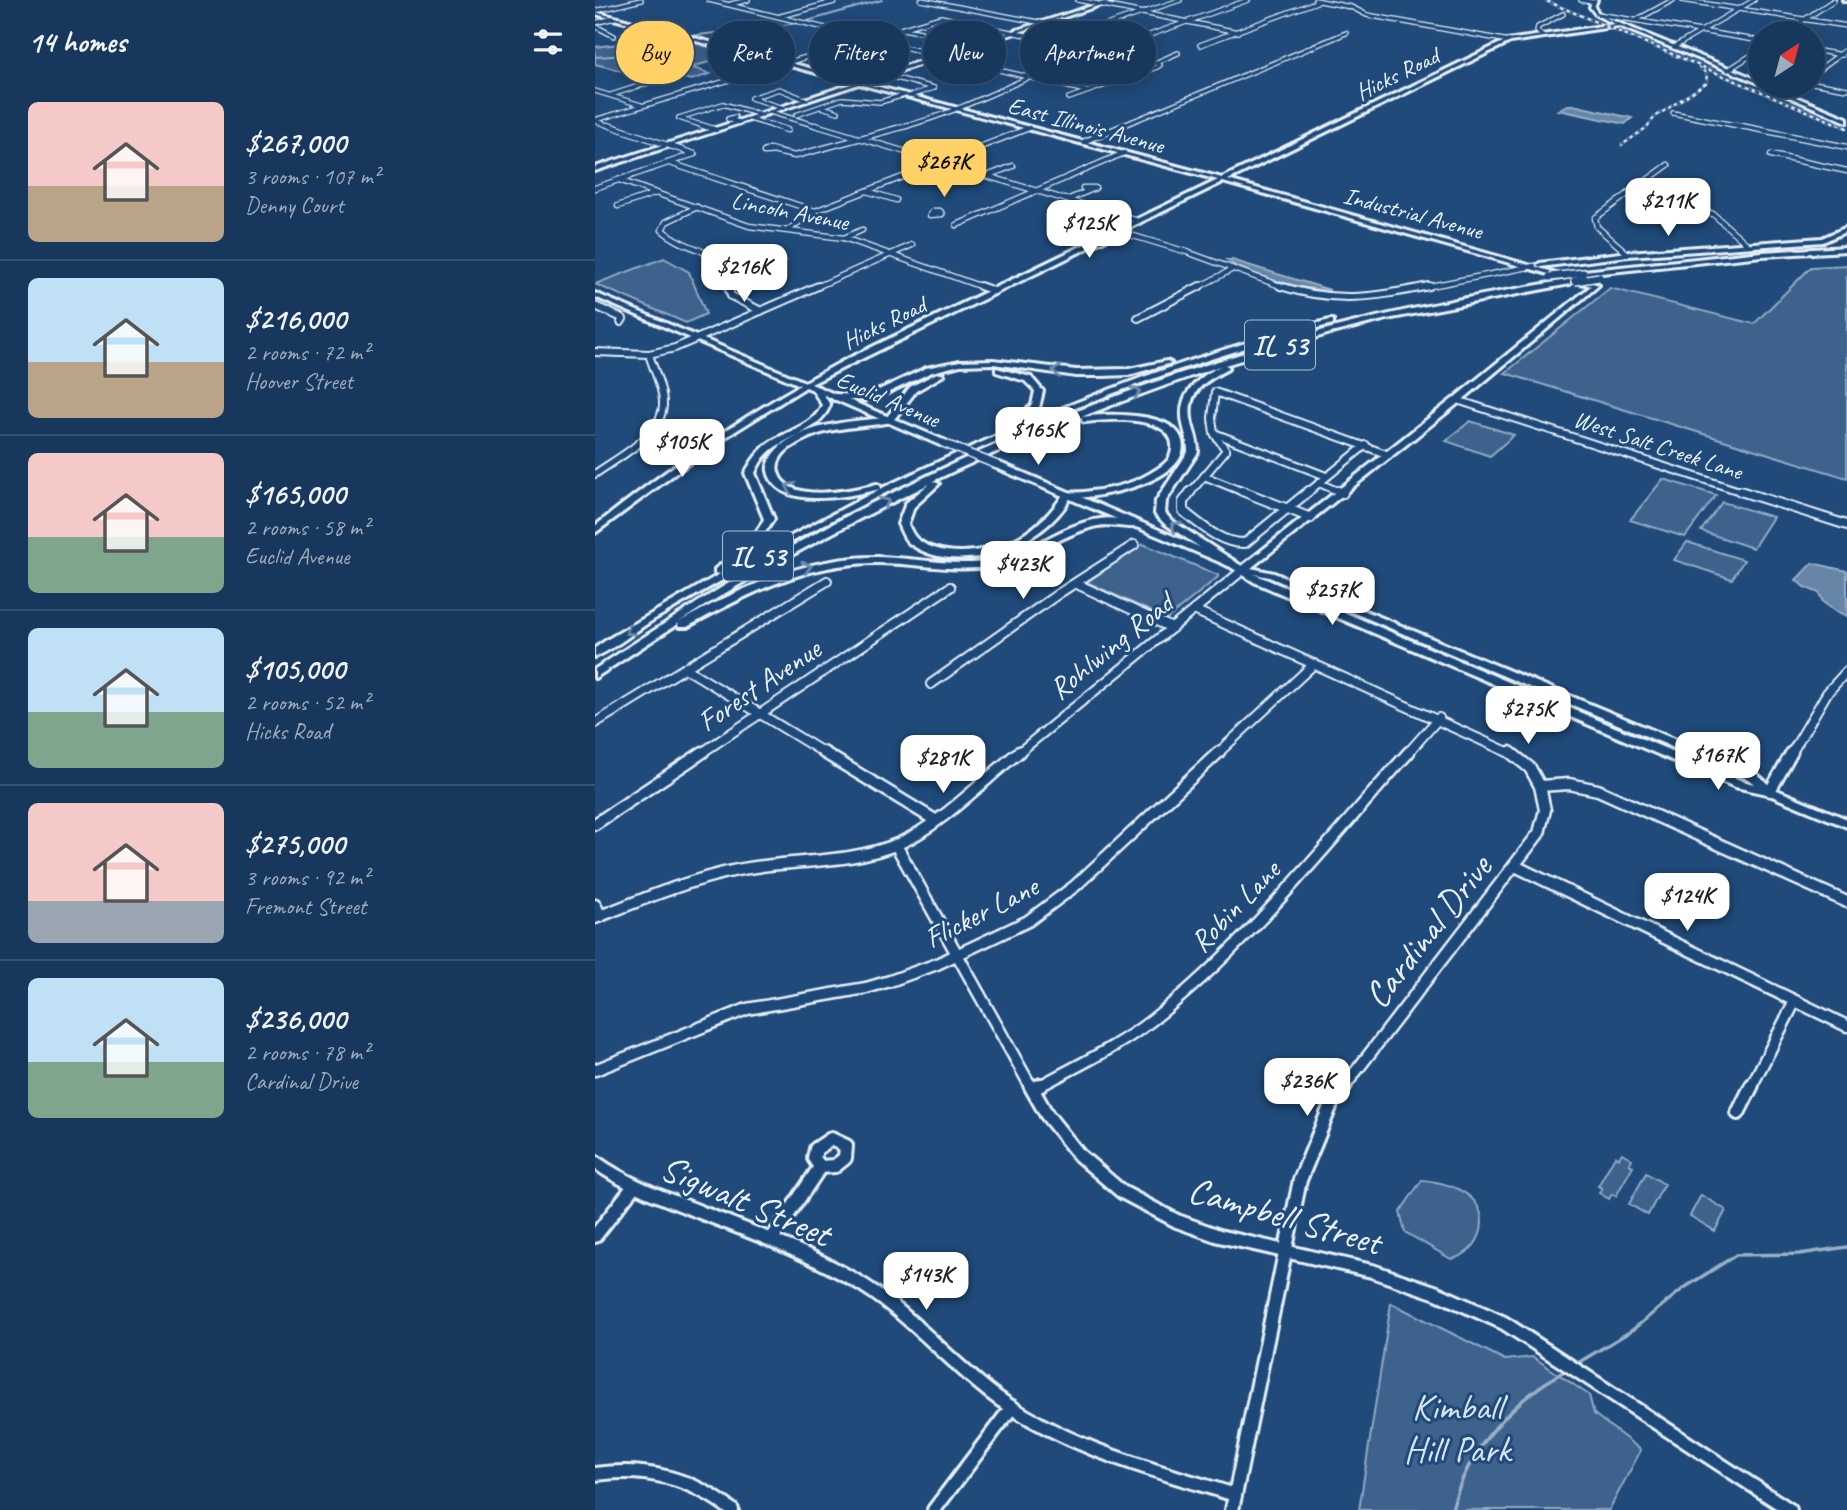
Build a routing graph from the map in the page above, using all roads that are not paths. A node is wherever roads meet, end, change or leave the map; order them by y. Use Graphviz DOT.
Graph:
graph roads {
  1 [pos="641,0"];
  2 [pos="709,0"];
  3 [pos="748,0"];
  4 [pos="825,0"];
  5 [pos="921,0"];
  6 [pos="1078,0"];
  7 [pos="1114,0"];
  8 [pos="1180,0"];
  9 [pos="1248,0"];
  10 [pos="1318,0"];
  11 [pos="1581,0"];
  12 [pos="1673,0"];
  13 [pos="1682,0"];
  14 [pos="1754,0"];
  15 [pos="1833,0"];
  16 [pos="1593,1"];
  17 [pos="1101,4"];
  18 [pos="729,5"];
  19 [pos="1738,9"];
  20 [pos="595,12"];
  21 [pos="1145,13"];
  22 [pos="1563,14"];
  23 [pos="1597,14"];
  24 [pos="780,17"];
  25 [pos="614,18"];
  26 [pos="911,19"];
  27 [pos="1637,20"];
  28 [pos="1804,20"];
  29 [pos="927,21"];
  30 [pos="961,21"];
  31 [pos="1031,21"];
  32 [pos="1048,21"];
  33 [pos="1120,21"];
  34 [pos="923,22"];
  35 [pos="1188,22"];
  36 [pos="809,24"];
  37 [pos="1619,24"];
  38 [pos="595,25"];
  39 [pos="909,26"];
  40 [pos="1847,26"];
  41 [pos="909,30"];
  42 [pos="1006,30"];
  43 [pos="1020,31"];
  44 [pos="1702,31"];
  45 [pos="921,32"];
  46 [pos="1016,32"];
  47 [pos="1238,32"];
  48 [pos="1020,33"];
  49 [pos="1156,33"];
  50 [pos="1346,33"];
  51 [pos="1006,35"];
  52 [pos="1541,35"];
  53 [pos="614,36"];
  54 [pos="1748,39"];
  55 [pos="1509,41"];
  56 [pos="708,43"];
  57 [pos="1201,45"];
  58 [pos="1674,47"];
  59 [pos="1847,49"];
  60 [pos="1825,52"];
  61 [pos="1178,53"];
  62 [pos="1840,55"];
  63 [pos="1847,56"];
  64 [pos="1748,57"];
  65 [pos="1156,62"];
  66 [pos="1825,66"];
  67 [pos="1728,70"];
  68 [pos="1748,78"];
  69 [pos="909,81"];
  70 [pos="1020,81"];
  71 [pos="645,84"];
  72 [pos="715,84"];
  73 [pos="858,84"];
  74 [pos="865,84"];
  75 [pos="1056,84"];
  76 [pos="1106,84"];
  77 [pos="1825,85"];
  78 [pos="1847,89"];
  79 [pos="595,91"];
  80 [pos="1086,91"];
  81 [pos="907,95"];
  82 [pos="610,96"];
  83 [pos="1069,98"];
  84 [pos="1796,98"];
  85 [pos="807,100"];
  86 [pos="643,106"];
  87 [pos="823,106"];
  88 [pos="783,108"];
  89 [pos="959,109"];
  90 [pos="838,111"];
  91 [pos="770,112"];
  92 [pos="1673,113"];
  93 [pos="762,115"];
  94 [pos="796,115"];
  95 [pos="750,119"];
  96 [pos="1847,119"];
  97 [pos="725,120"];
  98 [pos="737,120"];
  99 [pos="595,121"];
  100 [pos="814,121"];
  101 [pos="1029,128"];
  102 [pos="716,130"];
  103 [pos="787,130"];
  104 [pos="857,138"];
  105 [pos="1083,142"];
  106 [pos="669,145"];
  107 [pos="1847,147"];
  108 [pos="776,152"];
  109 [pos="1124,153"];
  110 [pos="1771,155"];
  111 [pos="940,162"];
  112 [pos="670,163"];
  113 [pos="1668,165"];
  114 [pos="1013,166"];
  115 [pos="595,169"];
  116 [pos="1847,171"];
  117 [pos="987,176"];
  118 [pos="619,180"];
  119 [pos="1219,181"];
  120 [pos="595,188"];
  121 [pos="1086,190"];
  122 [pos="867,191"];
  123 [pos="1036,191"];
  124 [pos="1629,192"];
  125 [pos="656,193"];
  126 [pos="896,200"];
  127 [pos="1067,200"];
  128 [pos="618,206"];
  129 [pos="697,207"];
  130 [pos="815,211"];
  131 [pos="1108,212"];
  132 [pos="939,215"];
  133 [pos="1138,221"];
  134 [pos="1069,229"];
  135 [pos="1847,229"];
  136 [pos="788,230"];
  137 [pos="862,230"];
  138 [pos="1117,231"];
  139 [pos="844,238"];
  140 [pos="1748,245"];
  141 [pos="912,246"];
  142 [pos="1847,249"];
  143 [pos="1628,254"];
  144 [pos="891,255"];
  145 [pos="1847,255"];
  146 [pos="783,261"];
  147 [pos="1534,266"];
  148 [pos="1231,270"];
  149 [pos="726,272"];
  150 [pos="1598,281"];
  151 [pos="994,291"];
  152 [pos="595,295"];
  153 [pos="595,306"];
  154 [pos="761,311"];
  155 [pos="1138,317"];
  156 [pos="621,322"];
  157 [pos="1331,330"];
  158 [pos="1292,331"];
  159 [pos="698,338"];
  160 [pos="595,352"];
  161 [pos="649,354"];
  162 [pos="805,384"];
  163 [pos="816,389"];
  164 [pos="834,397"];
  165 [pos="1457,400"];
  166 [pos="889,421"];
  167 [pos="1214,433"];
  168 [pos="986,441"];
  169 [pos="1004,445"];
  170 [pos="1366,445"];
  171 [pos="984,454"];
  172 [pos="1389,455"];
  173 [pos="926,468"];
  174 [pos="595,474"];
  175 [pos="1204,476"];
  176 [pos="1326,476"];
  177 [pos="1319,483"];
  178 [pos="1343,493"];
  179 [pos="1067,495"];
  180 [pos="1288,508"];
  181 [pos="1311,518"];
  182 [pos="1137,525"];
  183 [pos="1847,525"];
  184 [pos="595,530"];
  185 [pos="1134,545"];
  186 [pos="1232,564"];
  187 [pos="1243,570"];
  188 [pos="827,581"];
  189 [pos="1077,583"];
  190 [pos="950,587"];
  191 [pos="1194,610"];
  192 [pos="656,614"];
  193 [pos="1172,628"];
  194 [pos="595,653"];
  195 [pos="1314,664"];
  196 [pos="685,668"];
  197 [pos="1847,671"];
  198 [pos="595,676"];
  199 [pos="931,684"];
  200 [pos="759,713"];
  201 [pos="1439,719"];
  202 [pos="595,723"];
  203 [pos="1540,786"];
  204 [pos="1770,791"];
  205 [pos="935,820"];
  206 [pos="1847,823"];
  207 [pos="595,824"];
  208 [pos="896,845"];
  209 [pos="1515,866"];
  210 [pos="1847,902"];
  211 [pos="595,905"];
  212 [pos="598,917"];
  213 [pos="958,954"];
  214 [pos="1794,1003"];
  215 [pos="1847,1026"];
  216 [pos="595,1070"];
  217 [pos="1033,1089"];
  218 [pos="1738,1113"];
  219 [pos="595,1162"];
  220 [pos="820,1167"];
  221 [pos="633,1186"];
  222 [pos="595,1236"];
  223 [pos="771,1240"];
  224 [pos="1286,1250"];
  225 [pos="1012,1407"];
  226 [pos="595,1474"];
  227 [pos="1235,1494"];
  228 [pos="733,1510"];
  229 [pos="934,1510"];
  230 [pos="1232,1510"];
  231 [pos="1790,1510"];
  1 -- 20 [label="street"];
  2 -- 18 [label="street"];
  3 -- 18 [label="street"];
  4 -- 24 [label="street"];
  5 -- 31 [label="street"];
  6 -- 17 [label="street"];
  7 -- 17 [label="main road"];
  8 -- 21 [label="street"];
  9 -- 35 [label="street"];
  10 -- 47 [label="street"];
  10 -- 55 [label="street"];
  11 -- 16 [label="street"];
  12 -- 27 [label="street"];
  13 -- 19 [label="street"];
  14 -- 19 [label="street"];
  15 -- 28 [label="street"];
  16 -- 23 [label="main road"];
  17 -- 21 [label="street"];
  17 -- 32 [label="main road"];
  18 -- 24 [label="street"];
  19 -- 28 [label="street"];
  19 -- 44 [label="street"];
  20 -- 25 [label="main road, East Illinois Avenue"];
  21 -- 33 [label="street"];
  21 -- 35 [label="street"];
  22 -- 52 [label="street"];
  23 -- 27 [label="street"];
  23 -- 37 [label="main road"];
  24 -- 36 [label="street"];
  25 -- 38 [label="street"];
  25 -- 56 [label="main road, East Illinois Avenue"];
  26 -- 34 [label="street"];
  27 -- 44 [label="street"];
  28 -- 40 [label="street"];
  29 -- 30 [label="street"];
  34 -- 39 [label="street"];
  35 -- 47 [label="street"];
  35 -- 49 [label="street"];
  37 -- 52 [label="main road, Hicks Road"];
  37 -- 58 [label="main road"];
  38 -- 53 [label="street"];
  41 -- 45 [label="street"];
  42 -- 46 [label="street"];
  43 -- 46 [label="main road"];
  44 -- 54 [label="street"];
  44 -- 58 [label="street"];
  46 -- 48 [label="street"];
  46 -- 51 [label="main road"];
  47 -- 57 [label="street"];
  50 -- 105 [label="street"];
  52 -- 55 [label="main road, Hicks Road"];
  55 -- 119 [label="main road, Hicks Road"];
  58 -- 67 [label="main road"];
  59 -- 62 [label="street"];
  60 -- 62 [label="street"];
  61 -- 65 [label="street"];
  62 -- 63 [label="street"];
  62 -- 66 [label="street"];
  64 -- 67 [label="street"];
  67 -- 68 [label="main road"];
  69 -- 81 [label="street"];
  70 -- 89 [label="street"];
  71 -- 82 [label="street"];
  72 -- 86 [label="street"];
  73 -- 85 [label="main road"];
  74 -- 81 [label="main road, East Illinois Avenue"];
  75 -- 80 [label="street"];
  76 -- 80 [label="street"];
  77 -- 78 [label="street"];
  79 -- 82 [label="street"];
  80 -- 83 [label="street"];
  81 -- 87 [label="street"];
  81 -- 89 [label="main road, East Illinois Avenue"];
  82 -- 86 [label="street"];
  84 -- 96 [label="main road"];
  85 -- 87 [label="street"];
  85 -- 88 [label="main road"];
  85 -- 88 [label="street"];
  86 -- 99 [label="street"];
  87 -- 90 [label="street"];
  87 -- 94 [label="street"];
  88 -- 91 [label="main road"];
  89 -- 101 [label="main road, East Illinois Avenue"];
  89 -- 104 [label="street"];
  91 -- 93 [label="main road"];
  91 -- 104 [label="street"];
  92 -- 107 [label="street"];
  93 -- 95 [label="main road"];
  93 -- 102 [label="street"];
  94 -- 100 [label="street"];
  95 -- 98 [label="main road"];
  95 -- 103 [label="street"];
  97 -- 98 [label="street"];
  98 -- 102 [label="main road"];
  99 -- 106 [label="street"];
  101 -- 105 [label="main road, East Illinois Avenue"];
  101 -- 111 [label="street"];
  102 -- 106 [label="main road"];
  104 -- 108 [label="street"];
  104 -- 111 [label="street"];
  105 -- 109 [label="main road, East Illinois Avenue"];
  106 -- 112 [label="street"];
  106 -- 115 [label="main road"];
  109 -- 119 [label="main road, East Illinois Avenue"];
  109 -- 123 [label="street"];
  110 -- 116 [label="street"];
  111 -- 117 [label="street"];
  111 -- 122 [label="street"];
  112 -- 118 [label="street"];
  112 -- 130 [label="street"];
  113 -- 124 [label="street"];
  114 -- 117 [label="street"];
  117 -- 123 [label="street"];
  118 -- 120 [label="street"];
  118 -- 125 [label="street, Lincoln Avenue"];
  119 -- 133 [label="main road, Hicks Road"];
  119 -- 147 [label="main road, Industrial Avenue"];
  121 -- 127 [label="street"];
  122 -- 126 [label="street"];
  122 -- 130 [label="street"];
  123 -- 127 [label="street"];
  123 -- 132 [label="street"];
  124 -- 140 [label="street"];
  124 -- 143 [label="street"];
  125 -- 128 [label="street"];
  125 -- 129 [label="street, Lincoln Avenue"];
  127 -- 131 [label="street"];
  129 -- 136 [label="street, Lincoln Avenue"];
  129 -- 149 [label="street"];
  130 -- 136 [label="street"];
  131 -- 133 [label="street"];
  131 -- 134 [label="street"];
  133 -- 138 [label="main road, Hicks Road"];
  135 -- 140 [label="main road"];
  136 -- 139 [label="street, Lincoln Avenue"];
  137 -- 139 [label="street"];
  138 -- 148 [label="street"];
  138 -- 151 [label="main road, Hicks Road"];
  139 -- 144 [label="street, Lincoln Avenue"];
  140 -- 143 [label="main road"];
  141 -- 144 [label="street"];
  142 -- 158 [label="highway, IL 53, bridge"];
  143 -- 147 [label="main road"];
  144 -- 151 [label="street, Lincoln Avenue"];
  144 -- 154 [label="street"];
  145 -- 150 [label="highway, IL 53"];
  146 -- 149 [label="street"];
  147 -- 148 [label="street"];
  147 -- 150 [label="main road, Industrial Avenue"];
  148 -- 155 [label="street"];
  149 -- 154 [label="street"];
  150 -- 157 [label="highway, IL 53, bridge"];
  150 -- 165 [label="main road, Rohlwing Road"];
  151 -- 162 [label="main road, Hicks Road"];
  152 -- 159 [label="main road, Euclid Avenue"];
  153 -- 156 [label="street"];
  154 -- 159 [label="street"];
  169 -- 157 [label="highway, IL 53, one-way"];
  186 -- 157 [label="highway, one-way"];
  158 -- 164 [label="highway, one-way"];
  158 -- 168 [label="highway, IL 53"];
  159 -- 161 [label="street"];
  159 -- 162 [label="main road, Euclid Avenue"];
  160 -- 161 [label="street"];
  161 -- 174 [label="street"];
  162 -- 163 [label="main road, Euclid Avenue"];
  162 -- 184 [label="main road, Hicks Road"];
  163 -- 164 [label="main road, Euclid Avenue"];
  163 -- 192 [label="highway"];
  164 -- 166 [label="main road, Euclid Avenue"];
  165 -- 172 [label="main road, Rohlwing Road"];
  165 -- 183 [label="street, West Salt Creek Lane"];
  166 -- 168 [label="highway"];
  173 -- 166 [label="highway, one-way"];
  166 -- 179 [label="main road, Euclid Avenue, bridge"];
  167 -- 170 [label="street"];
  167 -- 175 [label="street"];
  167 -- 176 [label="street"];
  168 -- 173 [label="highway, IL 53"];
  169 -- 171 [label="highway, IL 53"];
  169 -- 179 [label="highway"];
  170 -- 172 [label="street"];
  170 -- 176 [label="street"];
  171 -- 179 [label="highway"];
  198 -- 171 [label="highway, IL 53, one-way"];
  172 -- 178 [label="main road, Rohlwing Road"];
  173 -- 192 [label="highway, IL 53"];
  175 -- 180 [label="street"];
  175 -- 180 [label="street"];
  176 -- 177 [label="street"];
  177 -- 178 [label="street"];
  177 -- 180 [label="street"];
  178 -- 181 [label="main road, Rohlwing Road"];
  179 -- 182 [label="main road, Euclid Avenue"];
  180 -- 181 [label="street"];
  181 -- 187 [label="main road, Rohlwing Road"];
  182 -- 186 [label="main road, Euclid Avenue"];
  198 -- 182 [label="highway, one-way"];
  185 -- 189 [label="street"];
  186 -- 187 [label="main road, Euclid Avenue"];
  187 -- 191 [label="street, Rohlwing Road"];
  187 -- 204 [label="main road, Euclid Avenue"];
  188 -- 196 [label="street"];
  189 -- 193 [label="street"];
  189 -- 199 [label="street"];
  190 -- 200 [label="street, Forest Avenue"];
  191 -- 193 [label="street, Rohlwing Road"];
  191 -- 195 [label="street"];
  192 -- 194 [label="highway, IL 53, one-way"];
  193 -- 205 [label="street, Rohlwing Road"];
  195 -- 201 [label="street"];
  195 -- 213 [label="street, Flicker Lane"];
  196 -- 200 [label="street"];
  196 -- 202 [label="street"];
  197 -- 204 [label="street"];
  200 -- 205 [label="street"];
  200 -- 207 [label="street, Forest Avenue"];
  201 -- 203 [label="street"];
  201 -- 217 [label="street, Robin Lane"];
  203 -- 209 [label="street, Cardinal Drive"];
  203 -- 210 [label="street"];
  204 -- 206 [label="main road, Euclid Avenue"];
  205 -- 208 [label="street, Rohlwing Road"];
  208 -- 212 [label="street, Rohlwing Road"];
  208 -- 213 [label="street, Campbell Street"];
  209 -- 214 [label="street"];
  209 -- 224 [label="street, Cardinal Drive"];
  211 -- 212 [label="street"];
  213 -- 216 [label="street, Flicker Lane"];
  213 -- 217 [label="street, Campbell Street"];
  214 -- 215 [label="street"];
  214 -- 218 [label="street"];
  217 -- 224 [label="street, Campbell Street"];
  219 -- 221 [label="street, Sigwalt Street"];
  220 -- 223 [label="street"];
  221 -- 222 [label="street"];
  221 -- 223 [label="street, Sigwalt Street"];
  223 -- 225 [label="street, Sigwalt Street"];
  224 -- 227 [label="street, Cardinal Drive"];
  224 -- 231 [label="street, Campbell Street"];
  225 -- 227 [label="street, Sigwalt Street"];
  225 -- 229 [label="street"];
  226 -- 228 [label="street"];
  227 -- 230 [label="street, Cardinal Drive"];
}
